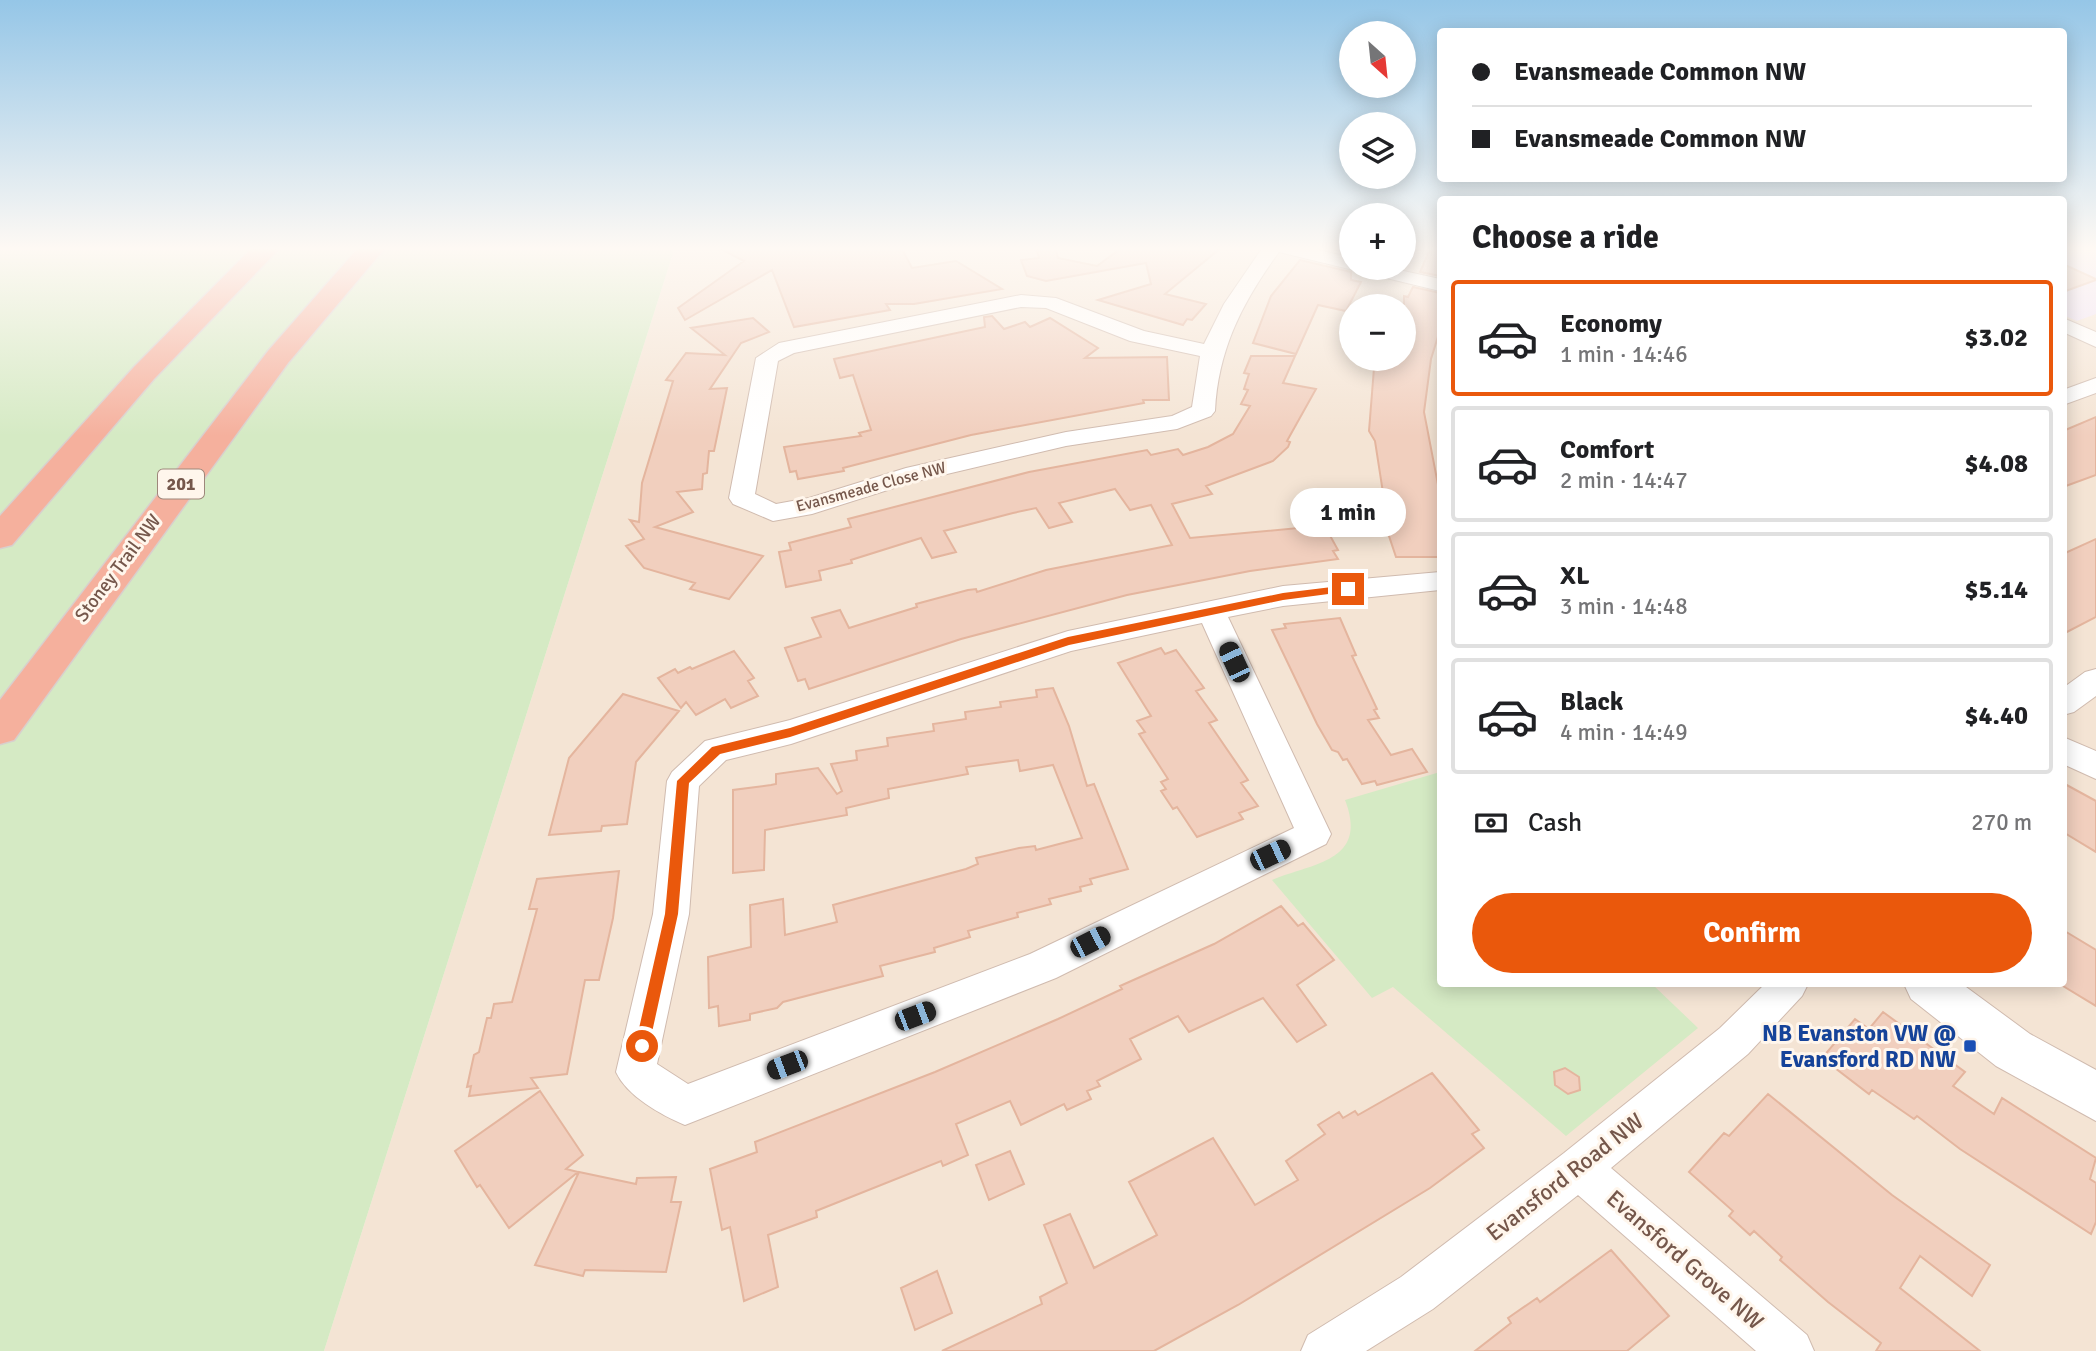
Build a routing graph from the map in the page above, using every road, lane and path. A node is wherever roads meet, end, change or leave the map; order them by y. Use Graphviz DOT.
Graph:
graph roads {
  1 [pos="206,310"];
  2 [pos="319,310"];
  3 [pos="985,310"];
  4 [pos="1073,310"];
  5 [pos="1230,310"];
  6 [pos="2067,326"];
  7 [pos="2096,340"];
  8 [pos="1212,352"];
  9 [pos="2096,385"];
  10 [pos="2067,396"];
  11 [pos="0,537"];
  12 [pos="1437,580"];
  13 [pos="1211,612"];
  14 [pos="2096,680"];
  15 [pos="2067,701"];
  16 [pos="0,729"];
  17 [pos="2067,751"];
  18 [pos="2096,766"];
  19 [pos="1786,987"];
  20 [pos="1931,987"];
  21 [pos="2096,1097"];
  22 [pos="1579,1168"];
  23 [pos="1324,1351"];
  24 [pos="1791,1351"];
  1 -- 11 [label="highway"];
  2 -- 16 [label="highway, Stoney Trail NW / 201"];
  3 -- 8 [label="street, Evansmeade Close NW"];
  4 -- 8 [label="street, Evansmeade Close NW"];
  5 -- 8 [label="street, Evansmeade Close NW"];
  6 -- 7 [label="street"];
  9 -- 10 [label="street"];
  12 -- 13 [label="street"];
  13 -- 13 [label="street"];
  14 -- 15 [label="street"];
  17 -- 18 [label="street"];
  19 -- 22 [label="street, Evansford Road NW"];
  20 -- 21 [label="street"];
  22 -- 23 [label="street, Evansford Road NW"];
  22 -- 24 [label="street, Evansford Grove NW"];
}
